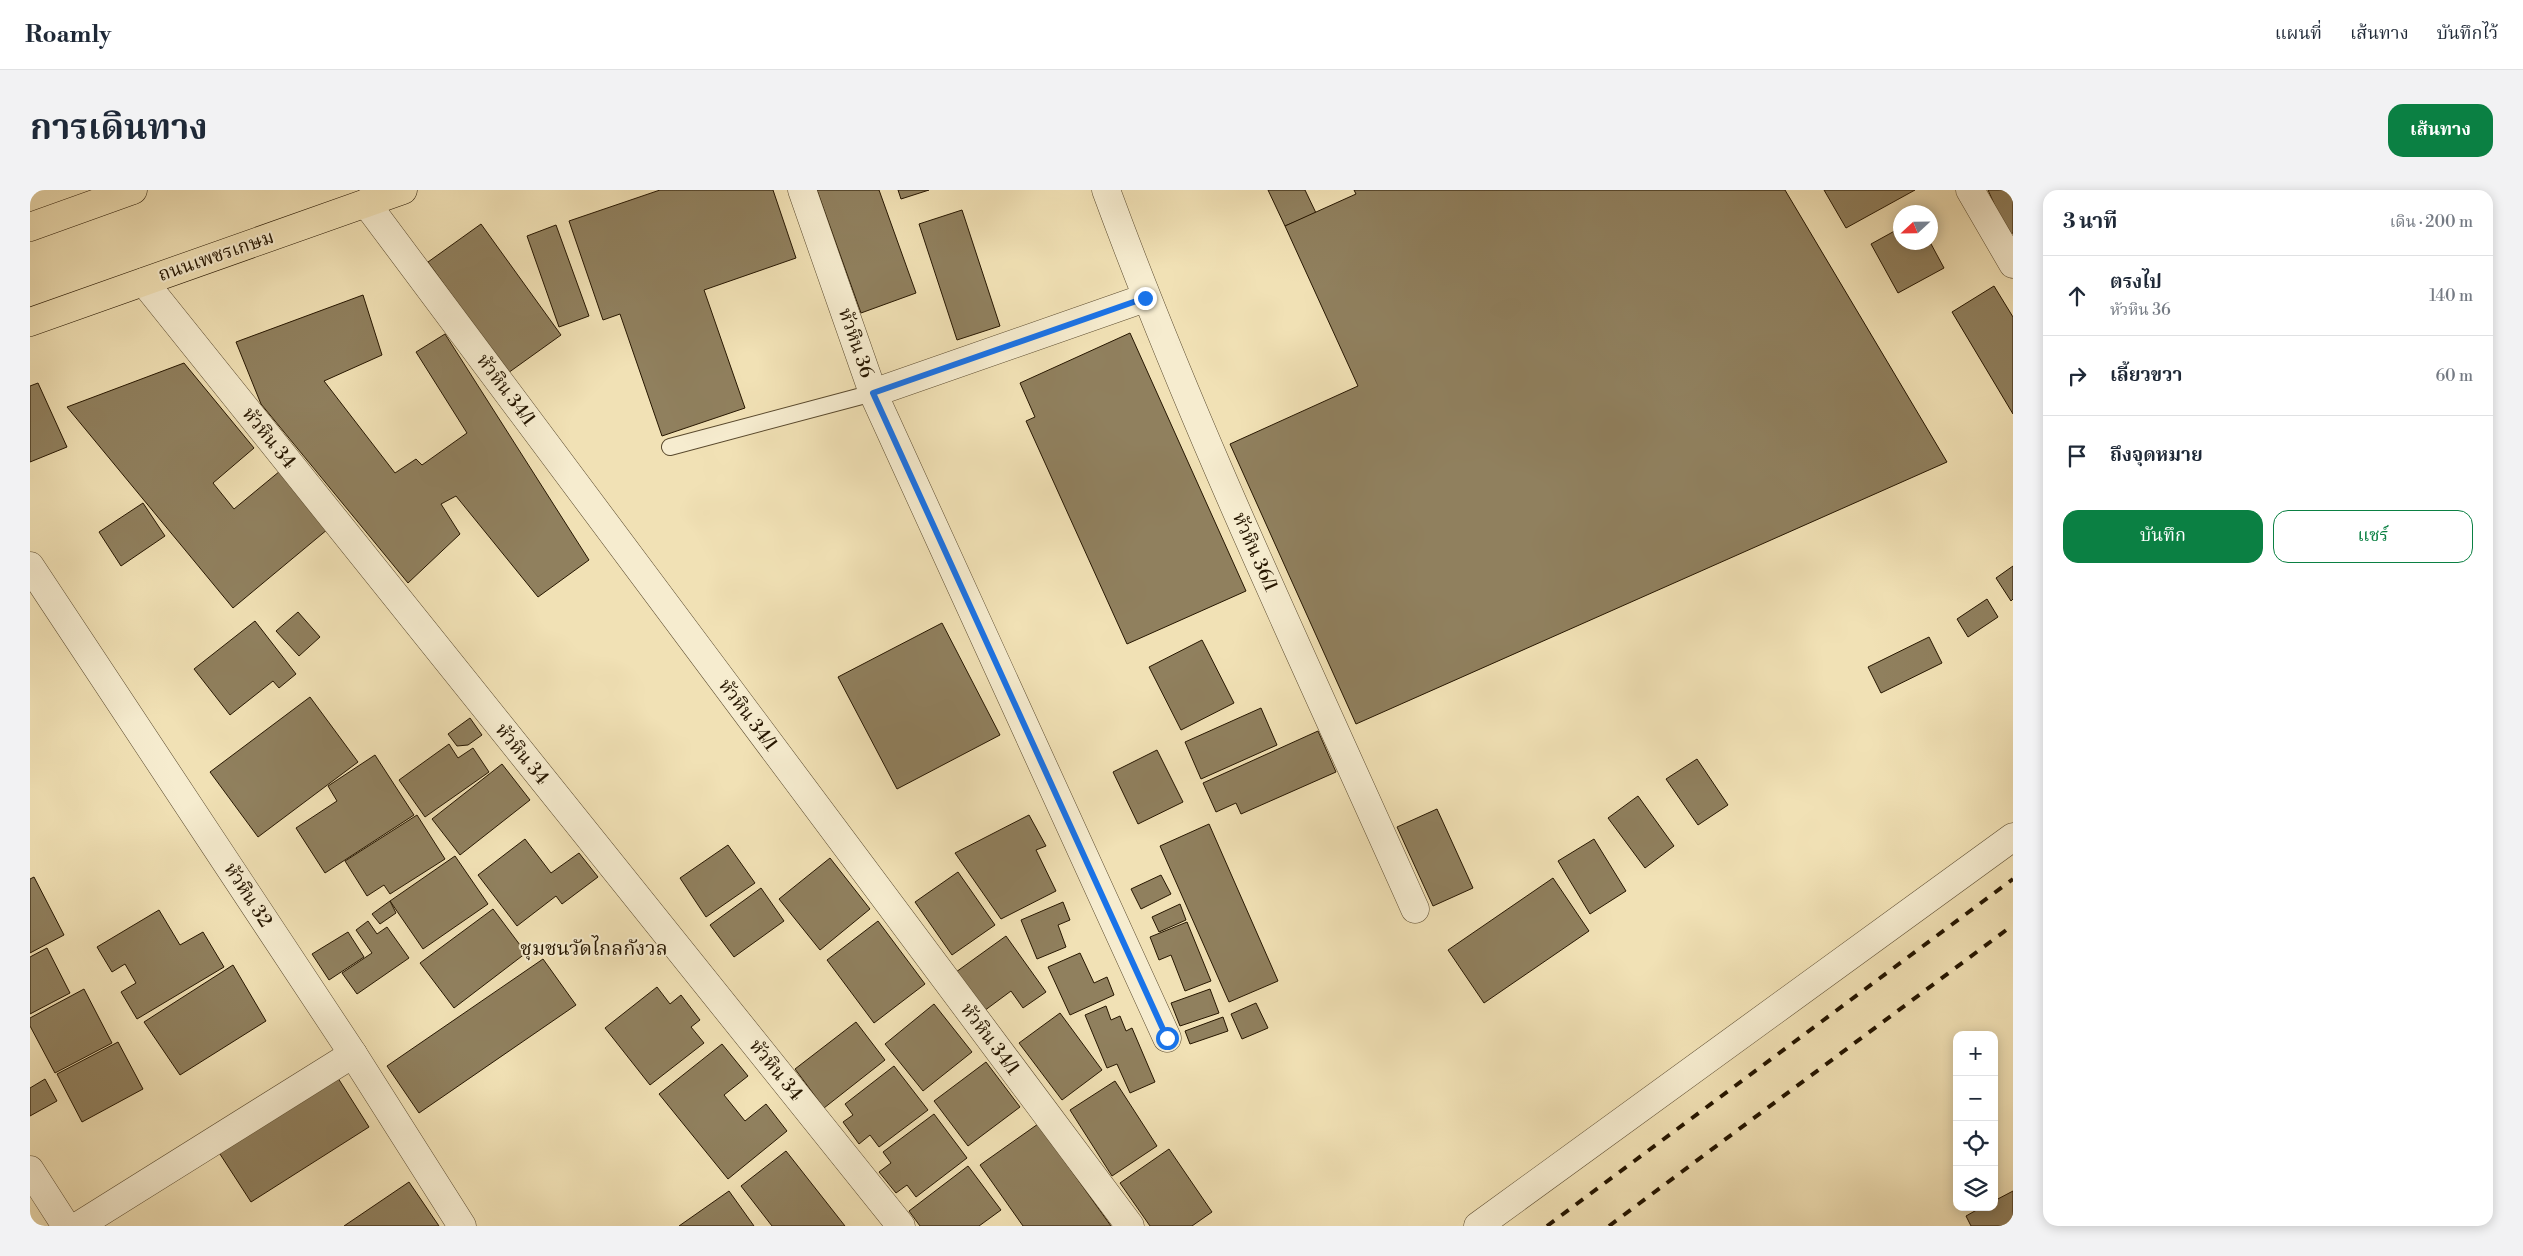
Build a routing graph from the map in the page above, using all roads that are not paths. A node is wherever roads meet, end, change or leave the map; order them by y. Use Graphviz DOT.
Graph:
graph roads {
  1 [pos="133,190"];
  2 [pos="403,190"];
  3 [pos="802,190"];
  4 [pos="1106,190"];
  5 [pos="1970,190"];
  6 [pos="366,203"];
  7 [pos="30,227"];
  8 [pos="2013,264"];
  9 [pos="144,282"];
  10 [pos="1145,298"];
  11 [pos="30,322"];
  12 [pos="873,393"];
  13 [pos="670,447"];
  14 [pos="30,566"];
  15 [pos="2013,837"];
  16 [pos="1415,909"];
  17 [pos="1167,1038"];
  18 [pos="353,1054"];
  19 [pos="30,1170"];
  20 [pos="66,1226"];
  21 [pos="78,1226"];
  22 [pos="462,1226"];
  23 [pos="901,1226"];
  24 [pos="1130,1226"];
  25 [pos="1478,1226"];
  1 -- 7 [label="main road"];
  2 -- 6 [label="main road, ถนนเพชรเกษม"];
  3 -- 12 [label="street, หัวหิน 36"];
  4 -- 10 [label="street, หัวหิน 36/1"];
  5 -- 8 [label="street"];
  6 -- 9 [label="main road, ถนนเพชรเกษม"];
  6 -- 24 [label="street, หัวหิน 34/1"];
  9 -- 11 [label="main road, ถนนเพชรเกษม"];
  9 -- 23 [label="street, หัวหิน 34"];
  10 -- 12 [label="street"];
  10 -- 16 [label="street, หัวหิน 36/1"];
  12 -- 13 [label="lane"];
  12 -- 17 [label="street, หัวหิน 36"];
  14 -- 18 [label="street, หัวหิน 32"];
  15 -- 25 [label="street"];
  18 -- 21 [label="street"];
  18 -- 22 [label="street, หัวหิน 32"];
  19 -- 20 [label="street"];
}
